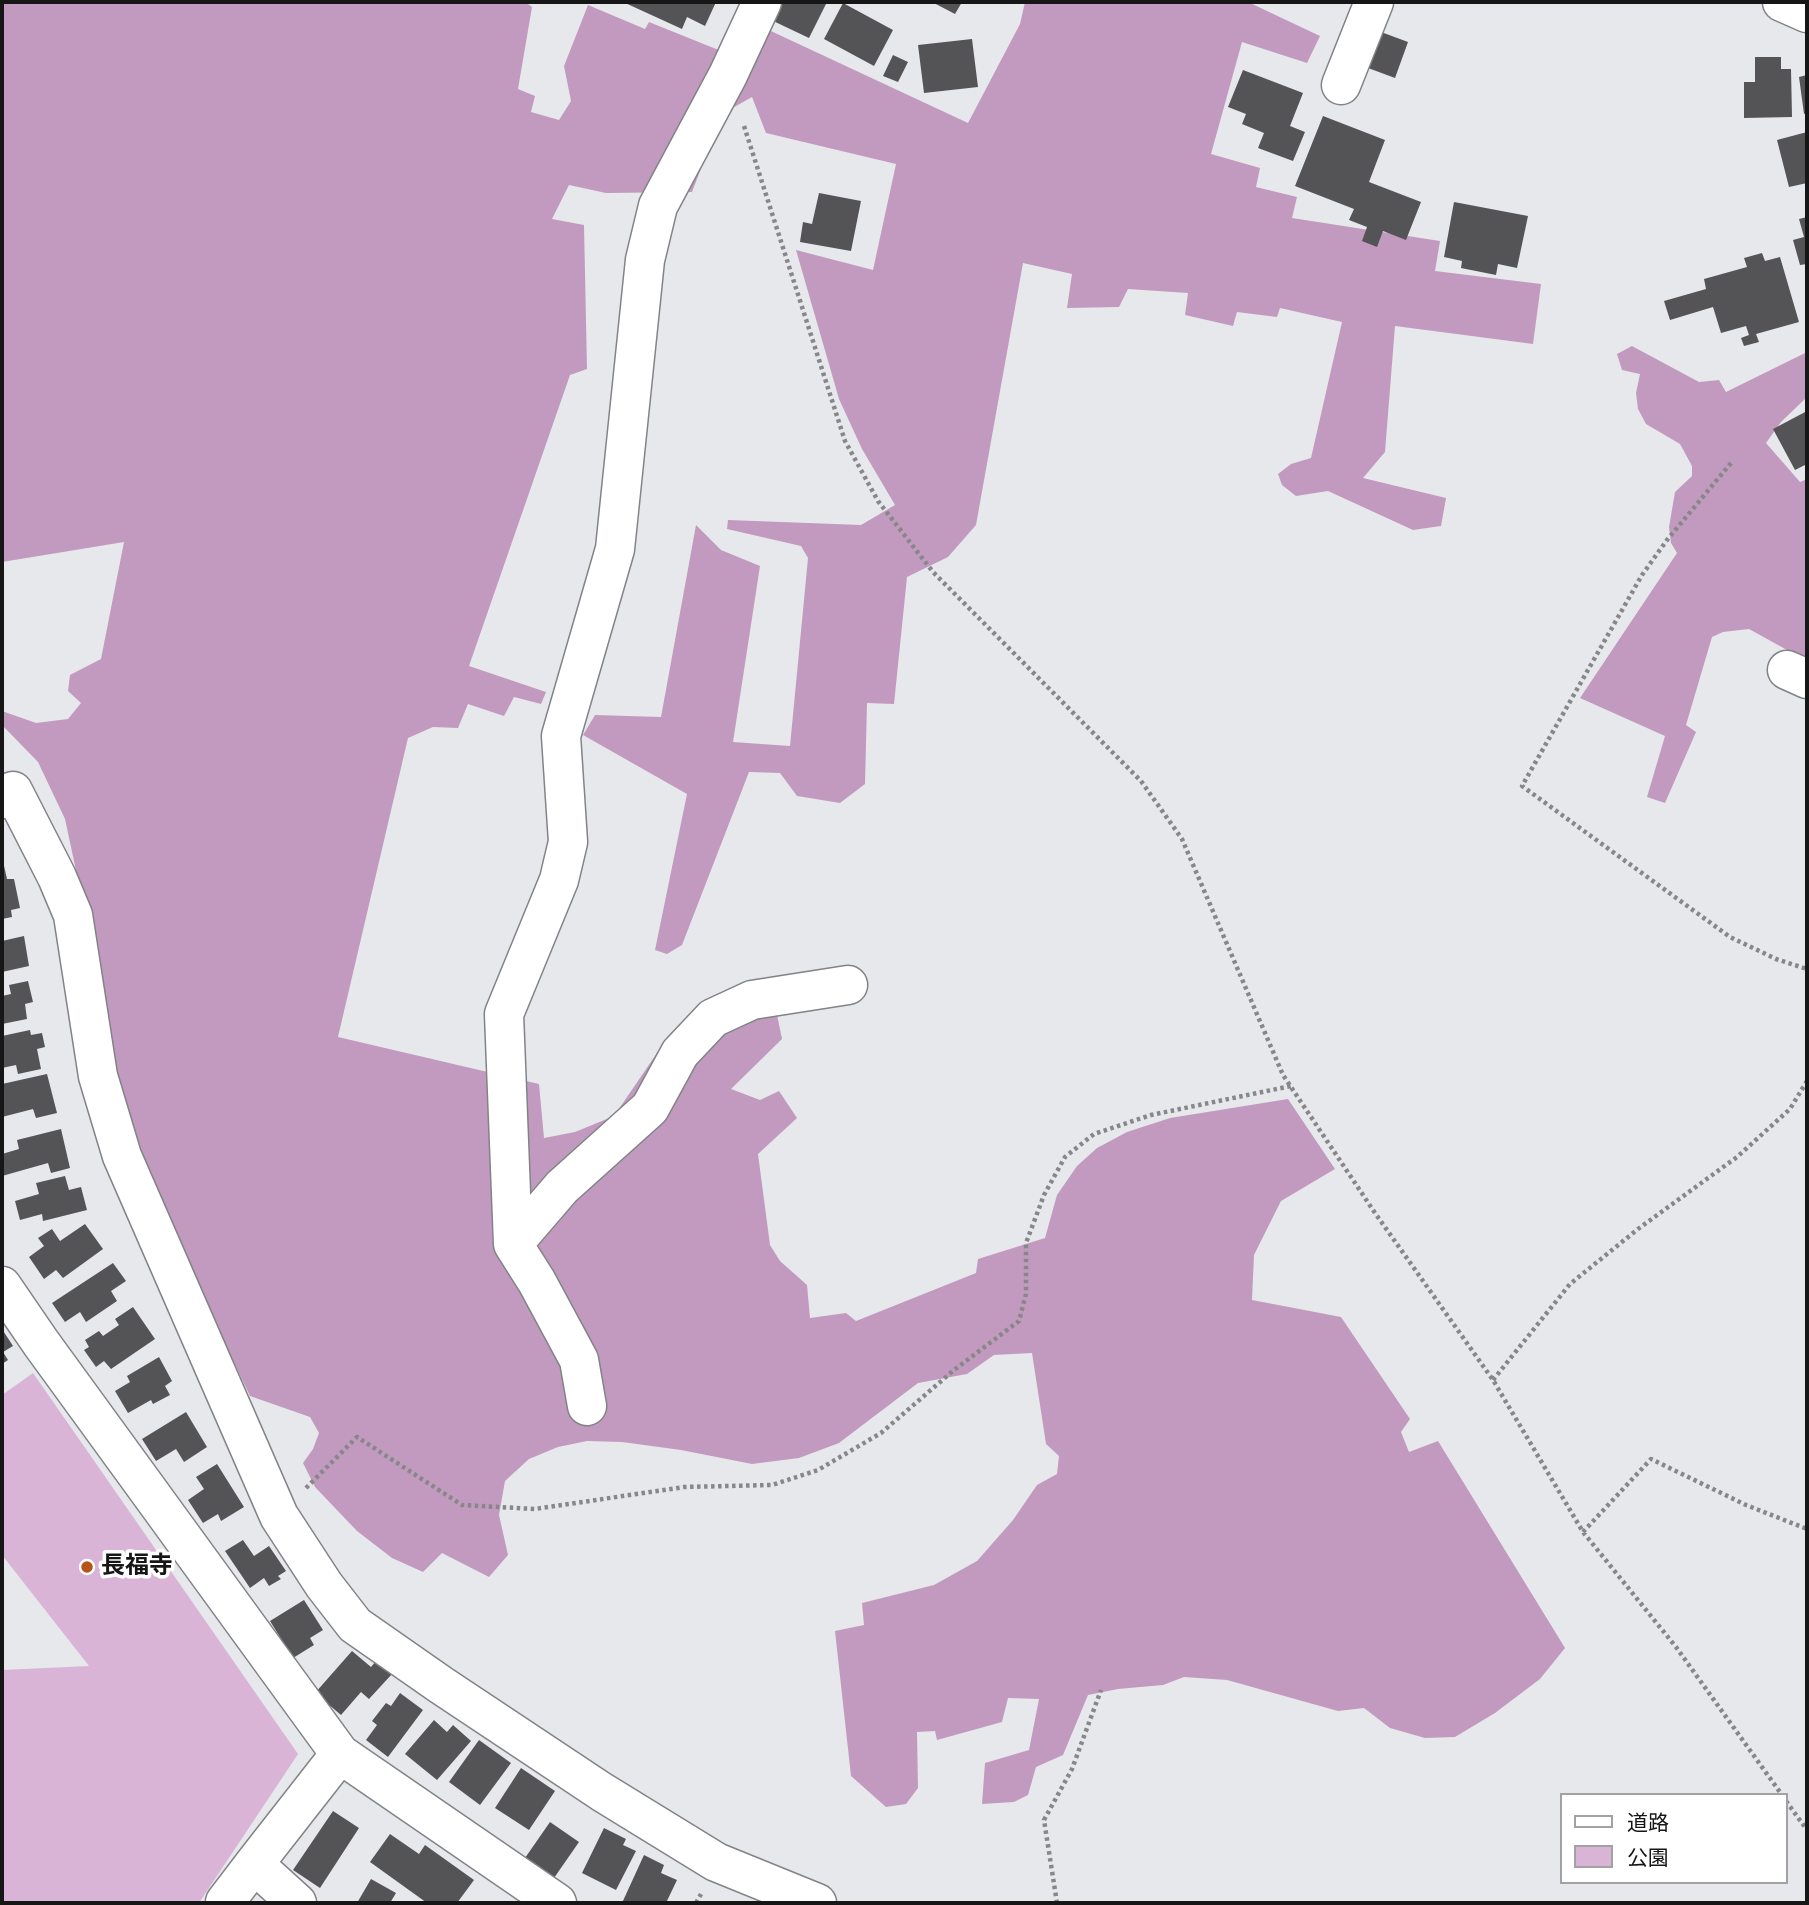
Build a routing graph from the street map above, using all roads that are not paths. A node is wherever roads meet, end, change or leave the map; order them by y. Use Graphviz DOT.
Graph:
graph roads {
  1 [pos="762,2"];
  2 [pos="1374,2"];
  3 [pos="1782,2"];
  4 [pos="1807,13"];
  5 [pos="1340,85"];
  6 [pos="2,799"];
  7 [pos="848,985"];
  8 [pos="513,1244"];
  9 [pos="2,1286"];
  10 [pos="587,1406"];
  11 [pos="340,1754"];
  12 [pos="254,1864"];
  13 [pos="225,1902"];
  14 [pos="297,1903"];
  15 [pos="557,1903"];
  16 [pos="817,1903"];
  1 -- 8 [label="street"];
  2 -- 5 [label="street"];
  3 -- 4 [label="street"];
  6 -- 16 [label="street"];
  7 -- 8 [label="street"];
  8 -- 10 [label="street"];
  9 -- 11 [label="street"];
  11 -- 12 [label="street"];
  11 -- 15 [label="street"];
  12 -- 13 [label="street"];
  12 -- 14 [label="street"];
}
